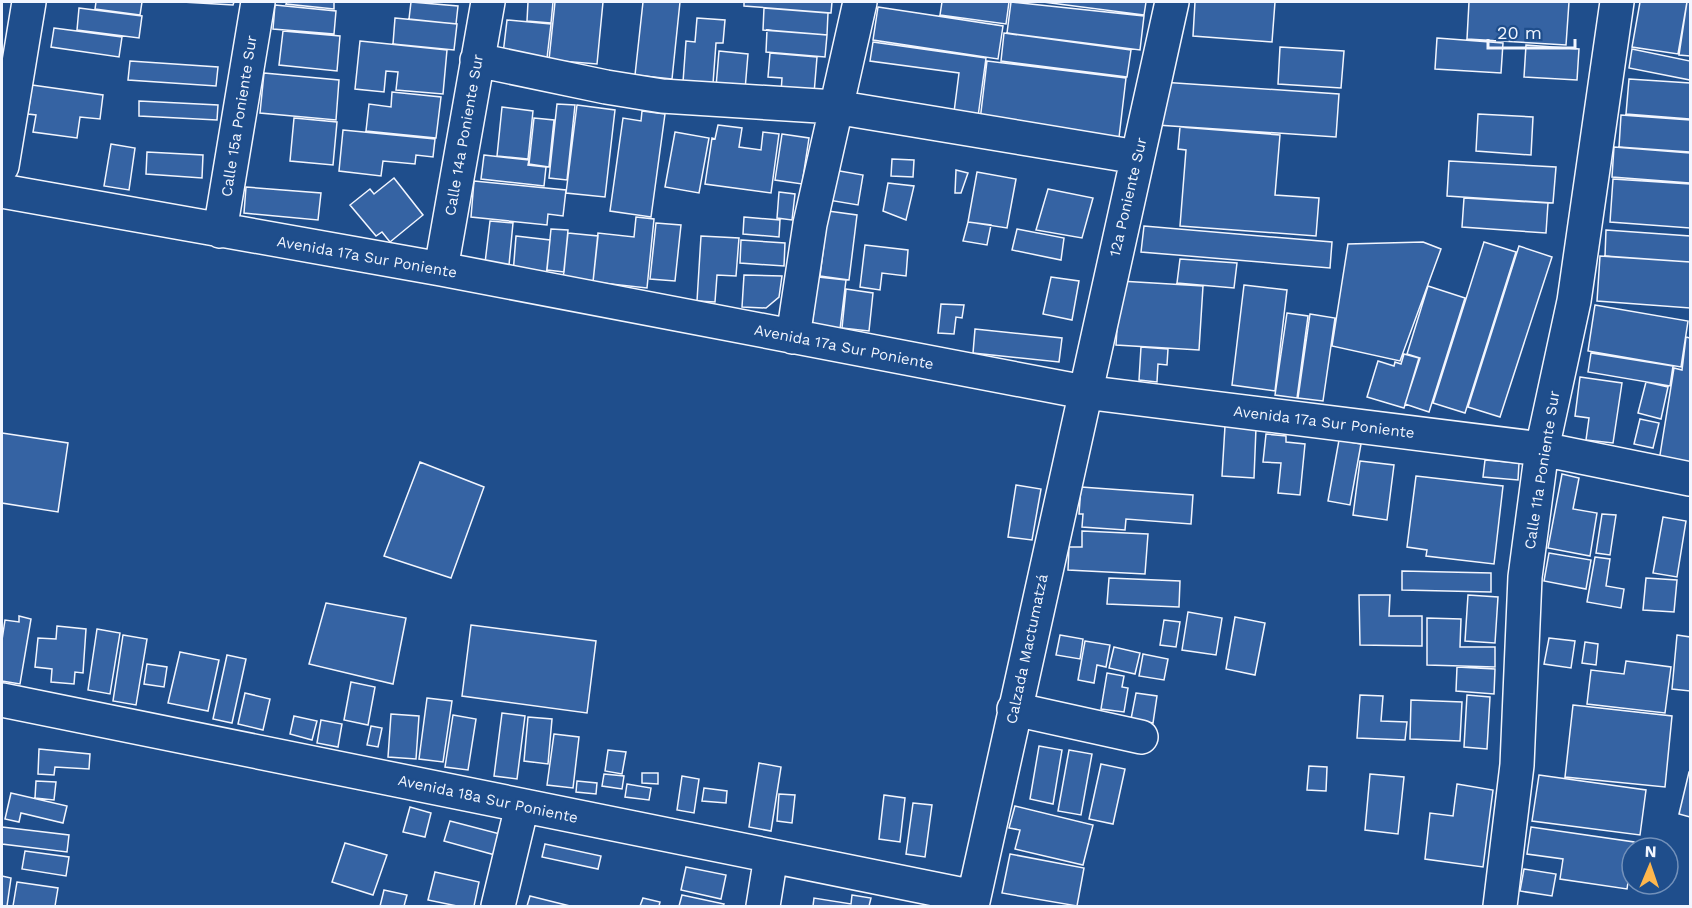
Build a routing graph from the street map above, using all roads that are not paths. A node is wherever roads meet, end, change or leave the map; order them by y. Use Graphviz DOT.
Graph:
graph roads {
  1 [pos="29,2"];
  2 [pos="258,2"];
  3 [pos="488,2"];
  4 [pos="860,2"];
  5 [pos="1172,2"];
  6 [pos="1617,2"];
  7 [pos="477,60"];
  8 [pos="835,107"];
  9 [pos="1137,157"];
  10 [pos="2,166"];
  11 [pos="2,191"];
  12 [pos="220,231"];
  13 [pos="441,269"];
  14 [pos="792,337"];
  15 [pos="1084,392"];
  16 [pos="1542,449"];
  17 [pos="1690,479"];
  18 [pos="2,700"];
  19 [pos="1014,709"];
  20 [pos="1141,737"];
  21 [pos="522,806"];
  22 [pos="771,856"];
  23 [pos="973,902"];
  24 [pos="498,906"];
  25 [pos="763,906"];
  26 [pos="1500,906"];
  1 -- 10 [label="street"];
  2 -- 12 [label="street, Calle 15a Poniente Sur"];
  3 -- 7 [label="street, Calle 14a Poniente Sur"];
  4 -- 8 [label="street"];
  5 -- 9 [label="street, 12a Poniente Sur"];
  6 -- 16 [label="street, Calle 11a Poniente Sur"];
  7 -- 8 [label="street"];
  7 -- 13 [label="street, Calle 14a Poniente Sur"];
  8 -- 9 [label="street"];
  8 -- 14 [label="street"];
  9 -- 15 [label="street, 12a Poniente Sur"];
  11 -- 12 [label="street, Avenida 17a Sur Poniente"];
  12 -- 13 [label="street, Avenida 17a Sur Poniente"];
  13 -- 14 [label="street, Avenida 17a Sur Poniente"];
  14 -- 15 [label="street, Avenida 17a Sur Poniente"];
  15 -- 16 [label="street, Avenida 17a Sur Poniente"];
  15 -- 19 [label="street, Calzada Mactumatzá"];
  16 -- 17 [label="street, Avenida 17a Sur Poniente"];
  16 -- 26 [label="street, Calle 11a Poniente Sur"];
  18 -- 21 [label="street, Avenida 18a Sur Poniente"];
  19 -- 20 [label="street"];
  19 -- 23 [label="street, Calzada Mactumatzá"];
  21 -- 22 [label="street, Avenida 18a Sur Poniente"];
  21 -- 24 [label="street"];
  22 -- 23 [label="street, Avenida 18a Sur Poniente"];
  22 -- 25 [label="street"];
}
